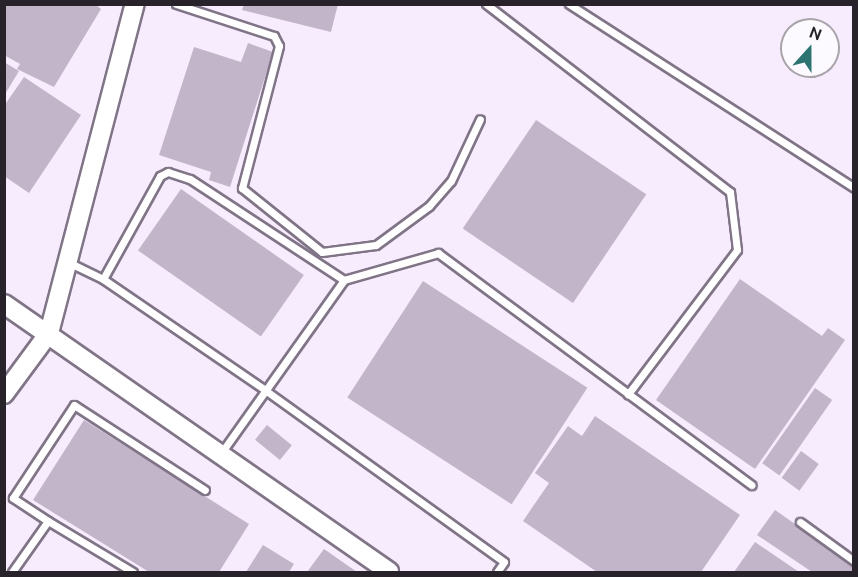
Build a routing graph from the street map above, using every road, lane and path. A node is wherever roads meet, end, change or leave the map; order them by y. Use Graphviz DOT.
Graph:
graph roads {
  1 [pos="135,4"];
  2 [pos="177,4"];
  3 [pos="486,4"];
  4 [pos="569,4"];
  5 [pos="480,119"];
  6 [pos="854,189"];
  7 [pos="68,262"];
  8 [pos="104,279"];
  9 [pos="344,280"];
  10 [pos="4,304"];
  11 [pos="49,333"];
  12 [pos="265,390"];
  13 [pos="4,394"];
  14 [pos="628,394"];
  15 [pos="220,454"];
  16 [pos="752,485"];
  17 [pos="205,490"];
  18 [pos="48,521"];
  19 [pos="800,522"];
  20 [pos="854,561"];
  21 [pos="12,573"];
  22 [pos="133,573"];
  23 [pos="389,573"];
  24 [pos="497,573"];
  1 -- 7 [label="street"];
  2 -- 5 [label="lane"];
  3 -- 14 [label="lane"];
  4 -- 6 [label="lane"];
  7 -- 8 [label="lane"];
  7 -- 11 [label="street"];
  8 -- 9 [label="lane"];
  8 -- 12 [label="lane"];
  9 -- 12 [label="lane"];
  9 -- 14 [label="lane"];
  10 -- 11 [label="street"];
  11 -- 13 [label="street"];
  11 -- 15 [label="street"];
  12 -- 15 [label="lane"];
  12 -- 24 [label="lane"];
  14 -- 16 [label="lane"];
  15 -- 23 [label="street"];
  17 -- 18 [label="lane"];
  18 -- 21 [label="lane"];
  18 -- 22 [label="lane"];
  19 -- 20 [label="lane"];
}
